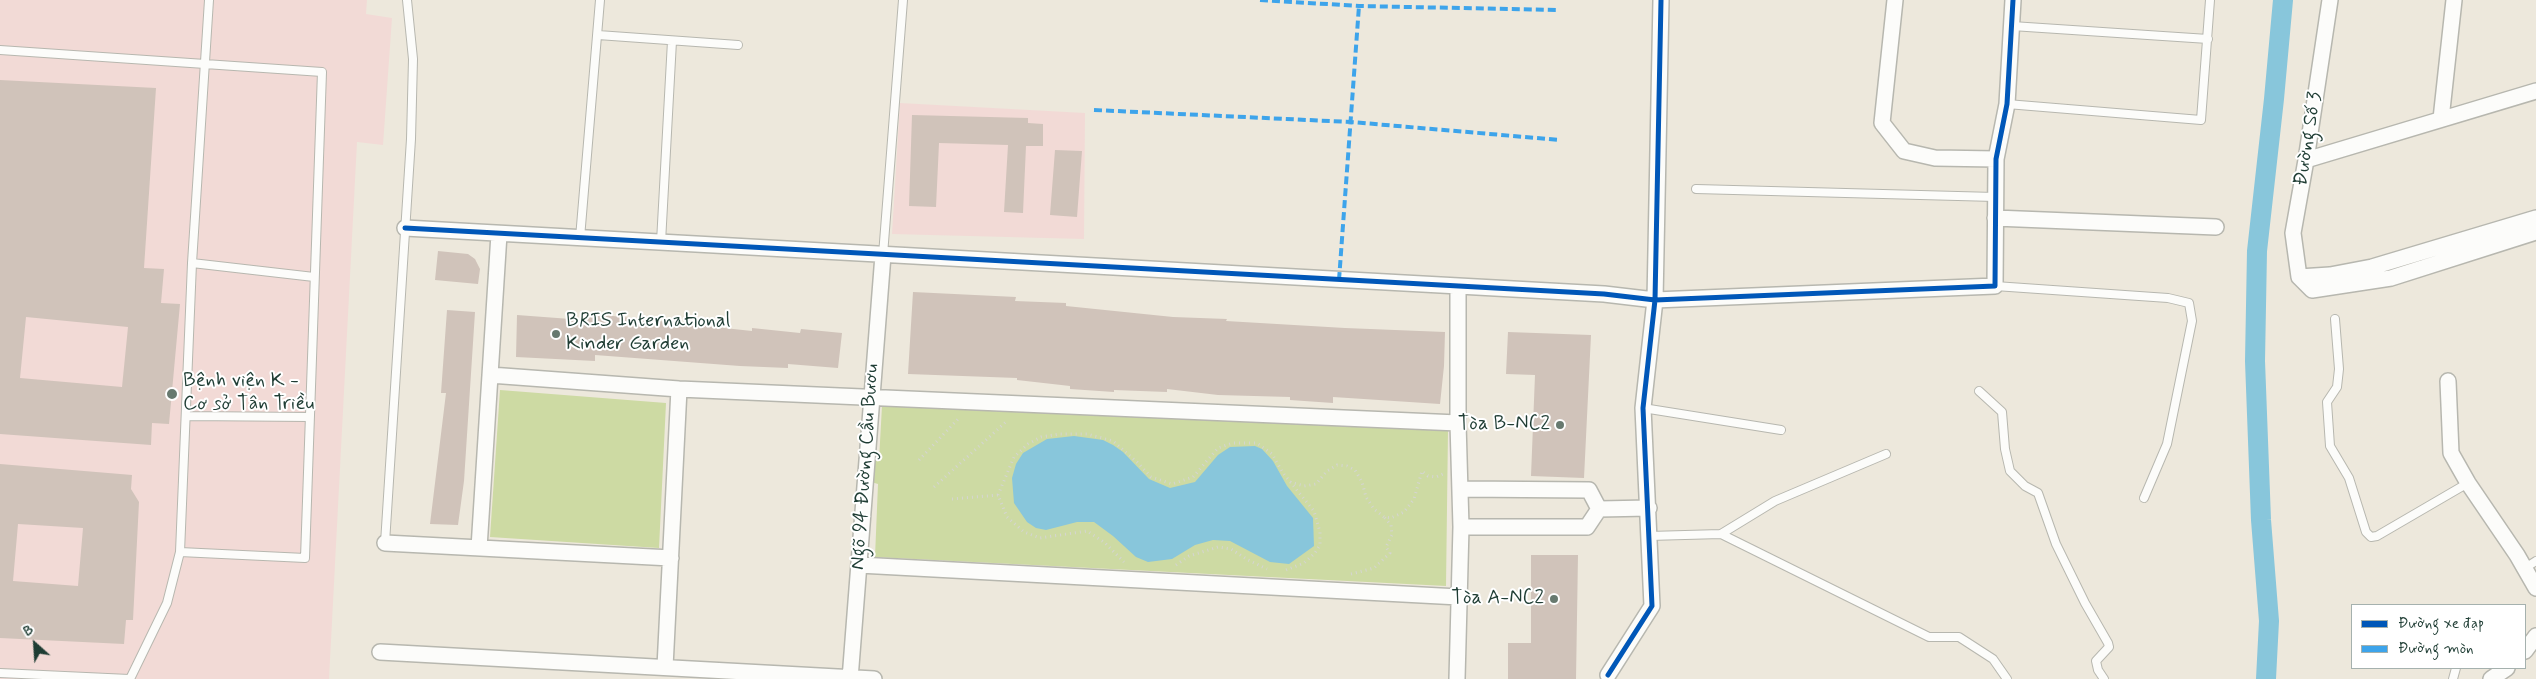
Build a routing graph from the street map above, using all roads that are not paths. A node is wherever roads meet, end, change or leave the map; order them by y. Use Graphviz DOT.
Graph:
graph roads {
  1 [pos="209,0"];
  2 [pos="407,0"];
  3 [pos="600,0"];
  4 [pos="904,0"];
  5 [pos="1661,0"];
  6 [pos="1895,0"];
  7 [pos="2013,0"];
  8 [pos="2210,0"];
  9 [pos="2330,0"];
  10 [pos="2454,0"];
  11 [pos="2012,26"];
  12 [pos="598,36"];
  13 [pos="2208,39"];
  14 [pos="672,40"];
  15 [pos="738,45"];
  16 [pos="0,50"];
  17 [pos="206,64"];
  18 [pos="2536,91"];
  19 [pos="2006,104"];
  20 [pos="2441,119"];
  21 [pos="1996,159"];
  22 [pos="2306,160"];
  23 [pos="1696,189"];
  24 [pos="1995,197"];
  25 [pos="1995,218"];
  26 [pos="2536,218"];
  27 [pos="2216,227"];
  28 [pos="405,228"];
  29 [pos="2536,232"];
  30 [pos="499,234"];
  31 [pos="580,238"];
  32 [pos="661,242"];
  33 [pos="883,255"];
  34 [pos="192,263"];
  35 [pos="314,277"];
  36 [pos="2299,277"];
  37 [pos="1458,286"];
  38 [pos="1995,286"];
  39 [pos="1655,300"];
  40 [pos="2335,319"];
  41 [pos="490,375"];
  42 [pos="2448,380"];
  43 [pos="679,389"];
  44 [pos="1979,392"];
  45 [pos="872,398"];
  46 [pos="1643,408"];
  47 [pos="186,416"];
  48 [pos="310,417"];
  49 [pos="1458,423"];
  50 [pos="1780,430"];
  51 [pos="1886,454"];
  52 [pos="2468,483"];
  53 [pos="1461,489"];
  54 [pos="2144,498"];
  55 [pos="1648,508"];
  56 [pos="1599,509"];
  57 [pos="1461,527"];
  58 [pos="1721,534"];
  59 [pos="1649,536"];
  60 [pos="385,543"];
  61 [pos="479,548"];
  62 [pos="180,552"];
  63 [pos="671,558"];
  64 [pos="2530,564"];
  65 [pos="859,565"];
  66 [pos="2536,588"];
  67 [pos="1459,598"];
  68 [pos="380,652"];
  69 [pos="665,667"];
  70 [pos="2506,669"];
  71 [pos="0,673"];
  72 [pos="1606,677"];
  73 [pos="850,678"];
  74 [pos="130,679"];
  75 [pos="874,679"];
  76 [pos="1457,679"];
  77 [pos="2007,679"];
  78 [pos="2104,679"];
  79 [pos="2491,679"];
  1 -- 17 [label="lane"];
  2 -- 28 [label="lane"];
  3 -- 12 [label="lane"];
  4 -- 33 [label="lane"];
  5 -- 39 [label="street"];
  6 -- 21 [label="street"];
  7 -- 11 [label="street"];
  8 -- 13 [label="lane"];
  9 -- 22 [label="street, Đường Số 3"];
  10 -- 20 [label="street"];
  11 -- 13 [label="lane"];
  11 -- 19 [label="street"];
  12 -- 14 [label="lane"];
  12 -- 31 [label="lane"];
  13 -- 19 [label="lane"];
  14 -- 15 [label="lane"];
  14 -- 32 [label="lane"];
  16 -- 17 [label="lane"];
  17 -- 34 [label="lane"];
  17 -- 35 [label="lane"];
  18 -- 20 [label="street"];
  19 -- 21 [label="street"];
  20 -- 22 [label="street"];
  21 -- 24 [label="street"];
  22 -- 36 [label="street, Đường Số 3"];
  23 -- 24 [label="lane"];
  24 -- 25 [label="street"];
  25 -- 27 [label="street"];
  25 -- 38 [label="street"];
  26 -- 36 [label="street"];
  28 -- 30 [label="street"];
  28 -- 60 [label="lane"];
  29 -- 36 [label="street"];
  30 -- 31 [label="street"];
  30 -- 41 [label="street"];
  31 -- 32 [label="street"];
  32 -- 33 [label="street"];
  33 -- 37 [label="street"];
  33 -- 45 [label="street, Ngõ 94 Đường Cầu Bươu"];
  34 -- 35 [label="lane"];
  34 -- 47 [label="lane"];
  35 -- 48 [label="lane"];
  37 -- 39 [label="street"];
  37 -- 49 [label="street"];
  38 -- 39 [label="street"];
  38 -- 54 [label="lane"];
  39 -- 46 [label="street"];
  40 -- 52 [label="lane"];
  41 -- 43 [label="street"];
  41 -- 61 [label="street"];
  42 -- 52 [label="street"];
  43 -- 45 [label="street"];
  43 -- 63 [label="street"];
  44 -- 78 [label="lane"];
  45 -- 49 [label="street"];
  45 -- 65 [label="street, Ngõ 94 Đường Cầu Bươu"];
  46 -- 50 [label="lane"];
  46 -- 55 [label="street"];
  47 -- 48 [label="lane"];
  47 -- 62 [label="lane"];
  48 -- 62 [label="lane"];
  49 -- 53 [label="street"];
  51 -- 58 [label="lane"];
  52 -- 64 [label="street"];
  53 -- 56 [label="street"];
  53 -- 57 [label="street"];
  55 -- 56 [label="street"];
  55 -- 59 [label="street"];
  56 -- 57 [label="street"];
  57 -- 67 [label="street"];
  58 -- 59 [label="lane"];
  58 -- 77 [label="lane"];
  59 -- 72 [label="street"];
  60 -- 61 [label="street"];
  61 -- 63 [label="street"];
  62 -- 74 [label="lane"];
  63 -- 69 [label="street"];
  64 -- 66 [label="street"];
  65 -- 67 [label="street"];
  65 -- 73 [label="street, Ngõ 94 Đường Cầu Bươu"];
  67 -- 76 [label="street"];
  68 -- 69 [label="street"];
  69 -- 73 [label="street"];
  70 -- 79 [label="street"];
  71 -- 74 [label="lane"];
  73 -- 75 [label="street"];
}
